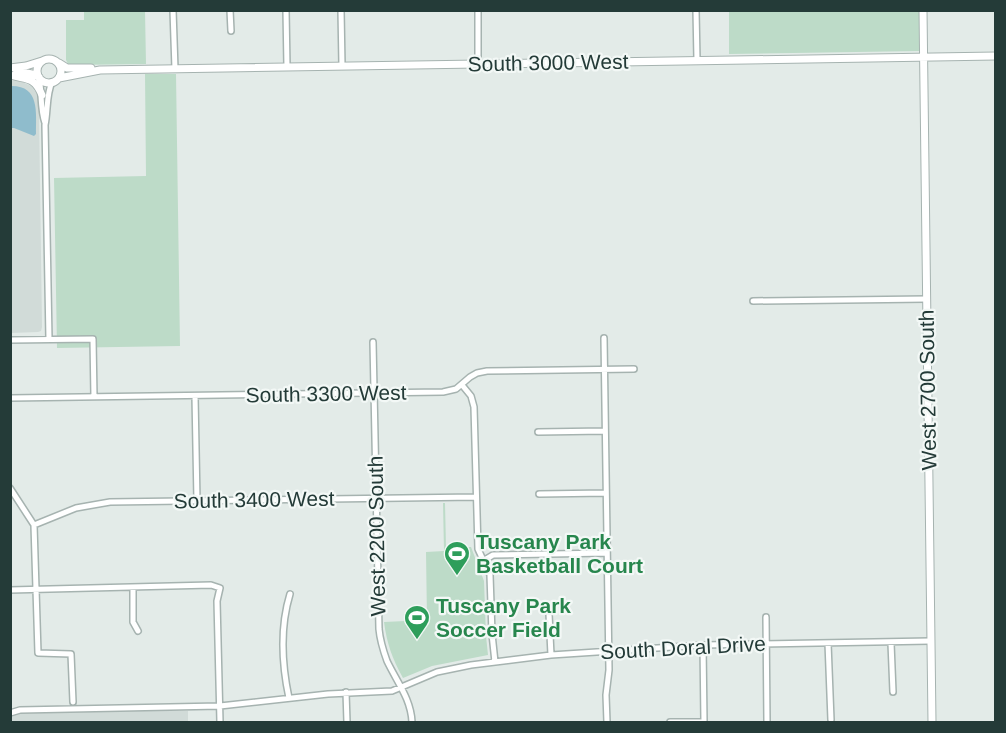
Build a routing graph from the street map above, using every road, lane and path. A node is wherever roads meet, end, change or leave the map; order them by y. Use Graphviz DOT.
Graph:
graph roads {
  1 [pos="173,10"];
  2 [pos="230,10"];
  3 [pos="286,10"];
  4 [pos="341,10"];
  5 [pos="478,10"];
  6 [pos="696,10"];
  7 [pos="923,10"];
  8 [pos="231,31"];
  9 [pos="996,56"];
  10 [pos="924,57"];
  11 [pos="697,60"];
  12 [pos="42,61"];
  13 [pos="59,63"];
  14 [pos="478,64"];
  15 [pos="342,66"];
  16 [pos="288,67"];
  17 [pos="10,68"];
  18 [pos="175,69"];
  19 [pos="100,70"];
  20 [pos="10,75"];
  21 [pos="39,77"];
  22 [pos="55,80"];
  23 [pos="42,95"];
  24 [pos="45,124"];
  25 [pos="927,299"];
  26 [pos="753,301"];
  27 [pos="604,338"];
  28 [pos="49,339"];
  29 [pos="10,340"];
  30 [pos="373,342"];
  31 [pos="604,369"];
  32 [pos="634,369"];
  33 [pos="462,385"];
  34 [pos="374,393"];
  35 [pos="195,396"];
  36 [pos="94,397"];
  37 [pos="10,398"];
  38 [pos="605,431"];
  39 [pos="538,432"];
  40 [pos="10,488"];
  41 [pos="606,493"];
  42 [pos="539,494"];
  43 [pos="476,497"];
  44 [pos="376,498"];
  45 [pos="197,501"];
  46 [pos="34,525"];
  47 [pos="607,553"];
  48 [pos="483,561"];
  49 [pos="132,587"];
  50 [pos="36,589"];
  51 [pos="10,590"];
  52 [pos="290,594"];
  53 [pos="549,614"];
  54 [pos="766,616"];
  55 [pos="138,631"];
  56 [pos="930,641"];
  57 [pos="766,643"];
  58 [pos="828,643"];
  59 [pos="891,643"];
  60 [pos="703,645"];
  61 [pos="609,651"];
  62 [pos="551,655"];
  63 [pos="495,662"];
  64 [pos="401,687"];
  65 [pos="346,692"];
  66 [pos="893,692"];
  67 [pos="289,698"];
  68 [pos="73,702"];
  69 [pos="220,706"];
  70 [pos="10,713"];
  71 [pos="831,720"];
  72 [pos="704,722"];
  73 [pos="220,723"];
  74 [pos="347,723"];
  75 [pos="412,723"];
  76 [pos="607,723"];
  77 [pos="670,723"];
  78 [pos="766,723"];
  79 [pos="932,723"];
  1 -- 18 [label="street"];
  2 -- 8 [label="street"];
  3 -- 16 [label="street"];
  4 -- 15 [label="street"];
  5 -- 14 [label="street"];
  6 -- 11 [label="street"];
  7 -- 10 [label="street, West 2700 South"];
  9 -- 10 [label="street, South 3000 West"];
  10 -- 11 [label="street, South 3000 West"];
  10 -- 25 [label="street, West 2700 South"];
  11 -- 14 [label="street, South 3000 West"];
  12 -- 13 [label="street"];
  12 -- 17 [label="street"];
  12 -- 21 [label="street"];
  13 -- 19 [label="street, South 3000 West"];
  13 -- 22 [label="street"];
  14 -- 15 [label="street, South 3000 West"];
  15 -- 16 [label="street, South 3000 West"];
  16 -- 18 [label="street, South 3000 West"];
  18 -- 19 [label="street, South 3000 West"];
  19 -- 22 [label="street, South 3000 West"];
  20 -- 21 [label="street"];
  20 -- 23 [label="street"];
  21 -- 22 [label="street"];
  21 -- 23 [label="street"];
  22 -- 24 [label="street"];
  23 -- 24 [label="street"];
  24 -- 28 [label="street"];
  25 -- 26 [label="street"];
  25 -- 56 [label="street, West 2700 South"];
  27 -- 31 [label="street"];
  28 -- 29 [label="street"];
  28 -- 36 [label="street"];
  30 -- 34 [label="street, West 2200 South"];
  31 -- 32 [label="street, South 3300 West"];
  31 -- 33 [label="street, South 3300 West"];
  31 -- 38 [label="street"];
  33 -- 34 [label="street, South 3300 West"];
  33 -- 43 [label="street"];
  34 -- 35 [label="street, South 3300 West"];
  34 -- 44 [label="street, West 2200 South"];
  35 -- 36 [label="street, South 3300 West"];
  35 -- 45 [label="street"];
  36 -- 37 [label="street, South 3300 West"];
  38 -- 39 [label="street"];
  38 -- 41 [label="street"];
  40 -- 46 [label="street"];
  41 -- 42 [label="street"];
  41 -- 47 [label="street"];
  43 -- 44 [label="street, South 3400 West"];
  43 -- 48 [label="street"];
  44 -- 45 [label="street, South 3400 West"];
  44 -- 64 [label="street, West 2200 South"];
  45 -- 46 [label="street, South 3400 West"];
  46 -- 50 [label="street"];
  47 -- 48 [label="street"];
  47 -- 61 [label="street"];
  48 -- 63 [label="street"];
  49 -- 50 [label="street"];
  49 -- 55 [label="street"];
  49 -- 69 [label="street"];
  50 -- 51 [label="street"];
  50 -- 68 [label="street"];
  52 -- 67 [label="street"];
  53 -- 62 [label="street"];
  54 -- 57 [label="street"];
  56 -- 59 [label="street, South Doral Drive"];
  56 -- 79 [label="street, West 2700 South"];
  57 -- 58 [label="street, South Doral Drive"];
  57 -- 60 [label="street, South Doral Drive"];
  57 -- 78 [label="street"];
  58 -- 59 [label="street, South Doral Drive"];
  58 -- 71 [label="street"];
  59 -- 66 [label="street"];
  60 -- 61 [label="street, South Doral Drive"];
  60 -- 72 [label="street"];
  61 -- 62 [label="street, South Doral Drive"];
  61 -- 76 [label="street"];
  62 -- 63 [label="street, South Doral Drive"];
  63 -- 64 [label="street, South Doral Drive"];
  64 -- 65 [label="street, South Doral Drive"];
  64 -- 75 [label="street, West 2200 South"];
  65 -- 67 [label="street, South Doral Drive"];
  65 -- 74 [label="street"];
  67 -- 69 [label="street, South Doral Drive"];
  69 -- 70 [label="street, South Doral Drive"];
  69 -- 73 [label="street"];
  72 -- 77 [label="street"];
}
